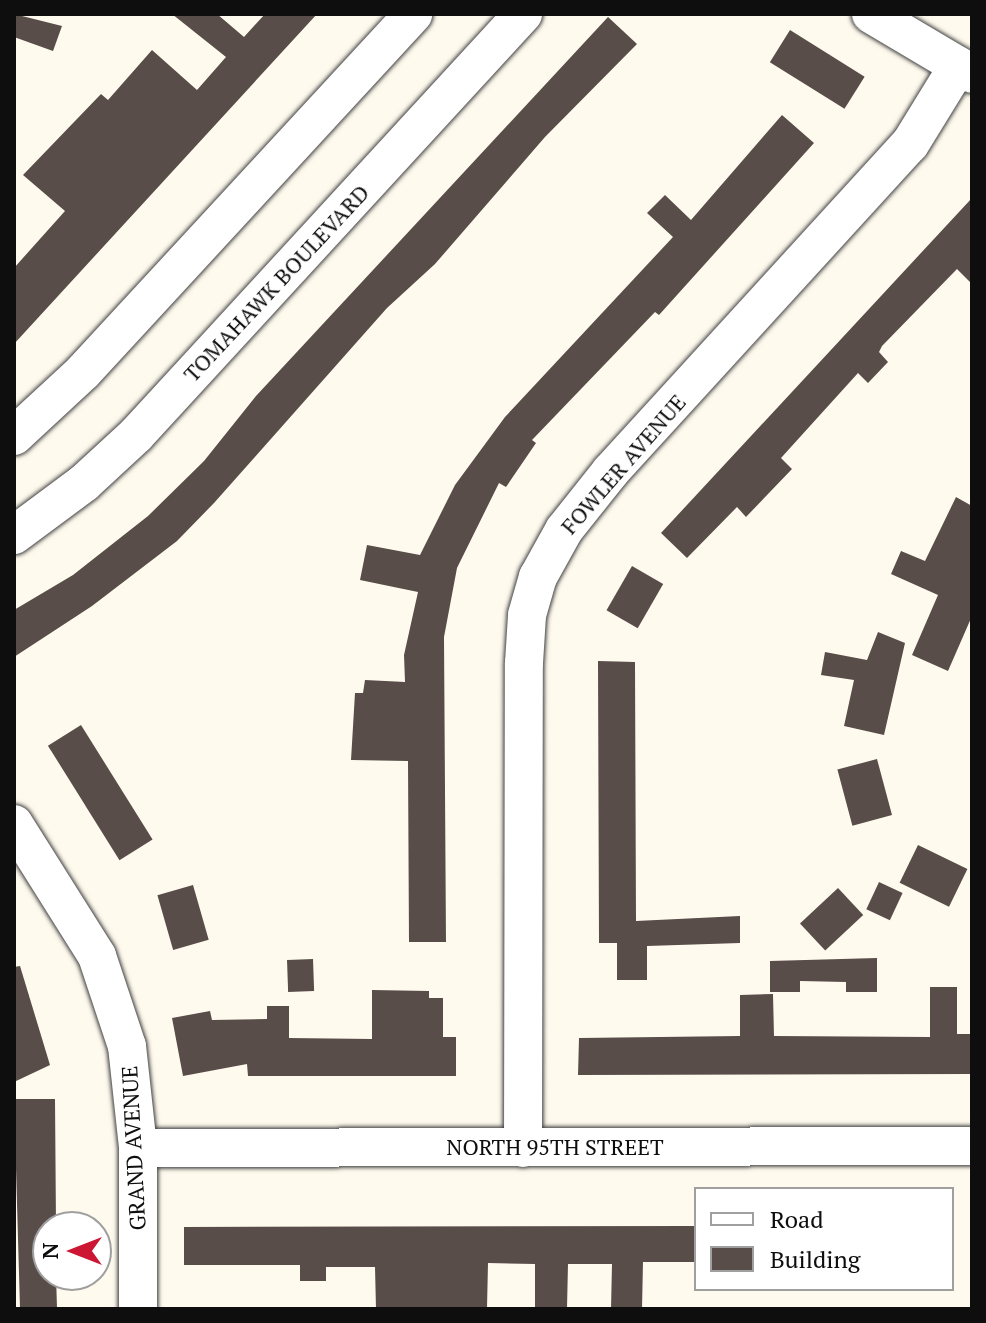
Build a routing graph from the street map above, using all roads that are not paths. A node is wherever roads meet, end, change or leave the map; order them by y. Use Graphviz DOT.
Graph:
graph roads {
  1 [pos="413,14"];
  2 [pos="523,14"];
  3 [pos="871,14"];
  4 [pos="965,70"];
  5 [pos="14,436"];
  6 [pos="14,535"];
  7 [pos="14,824"];
  8 [pos="972,1146"];
  9 [pos="138,1148"];
  10 [pos="523,1148"];
  11 [pos="138,1309"];
  1 -- 5 [label="street"];
  2 -- 6 [label="street, TOMAHAWK BOULEVARD"];
  3 -- 4 [label="street"];
  4 -- 10 [label="street, FOWLER AVENUE"];
  7 -- 9 [label="street, GRAND AVENUE"];
  8 -- 10 [label="street, NORTH 95TH STREET"];
  9 -- 10 [label="street, NORTH 95TH STREET"];
  9 -- 11 [label="street, GRAND AVENUE"];
}
